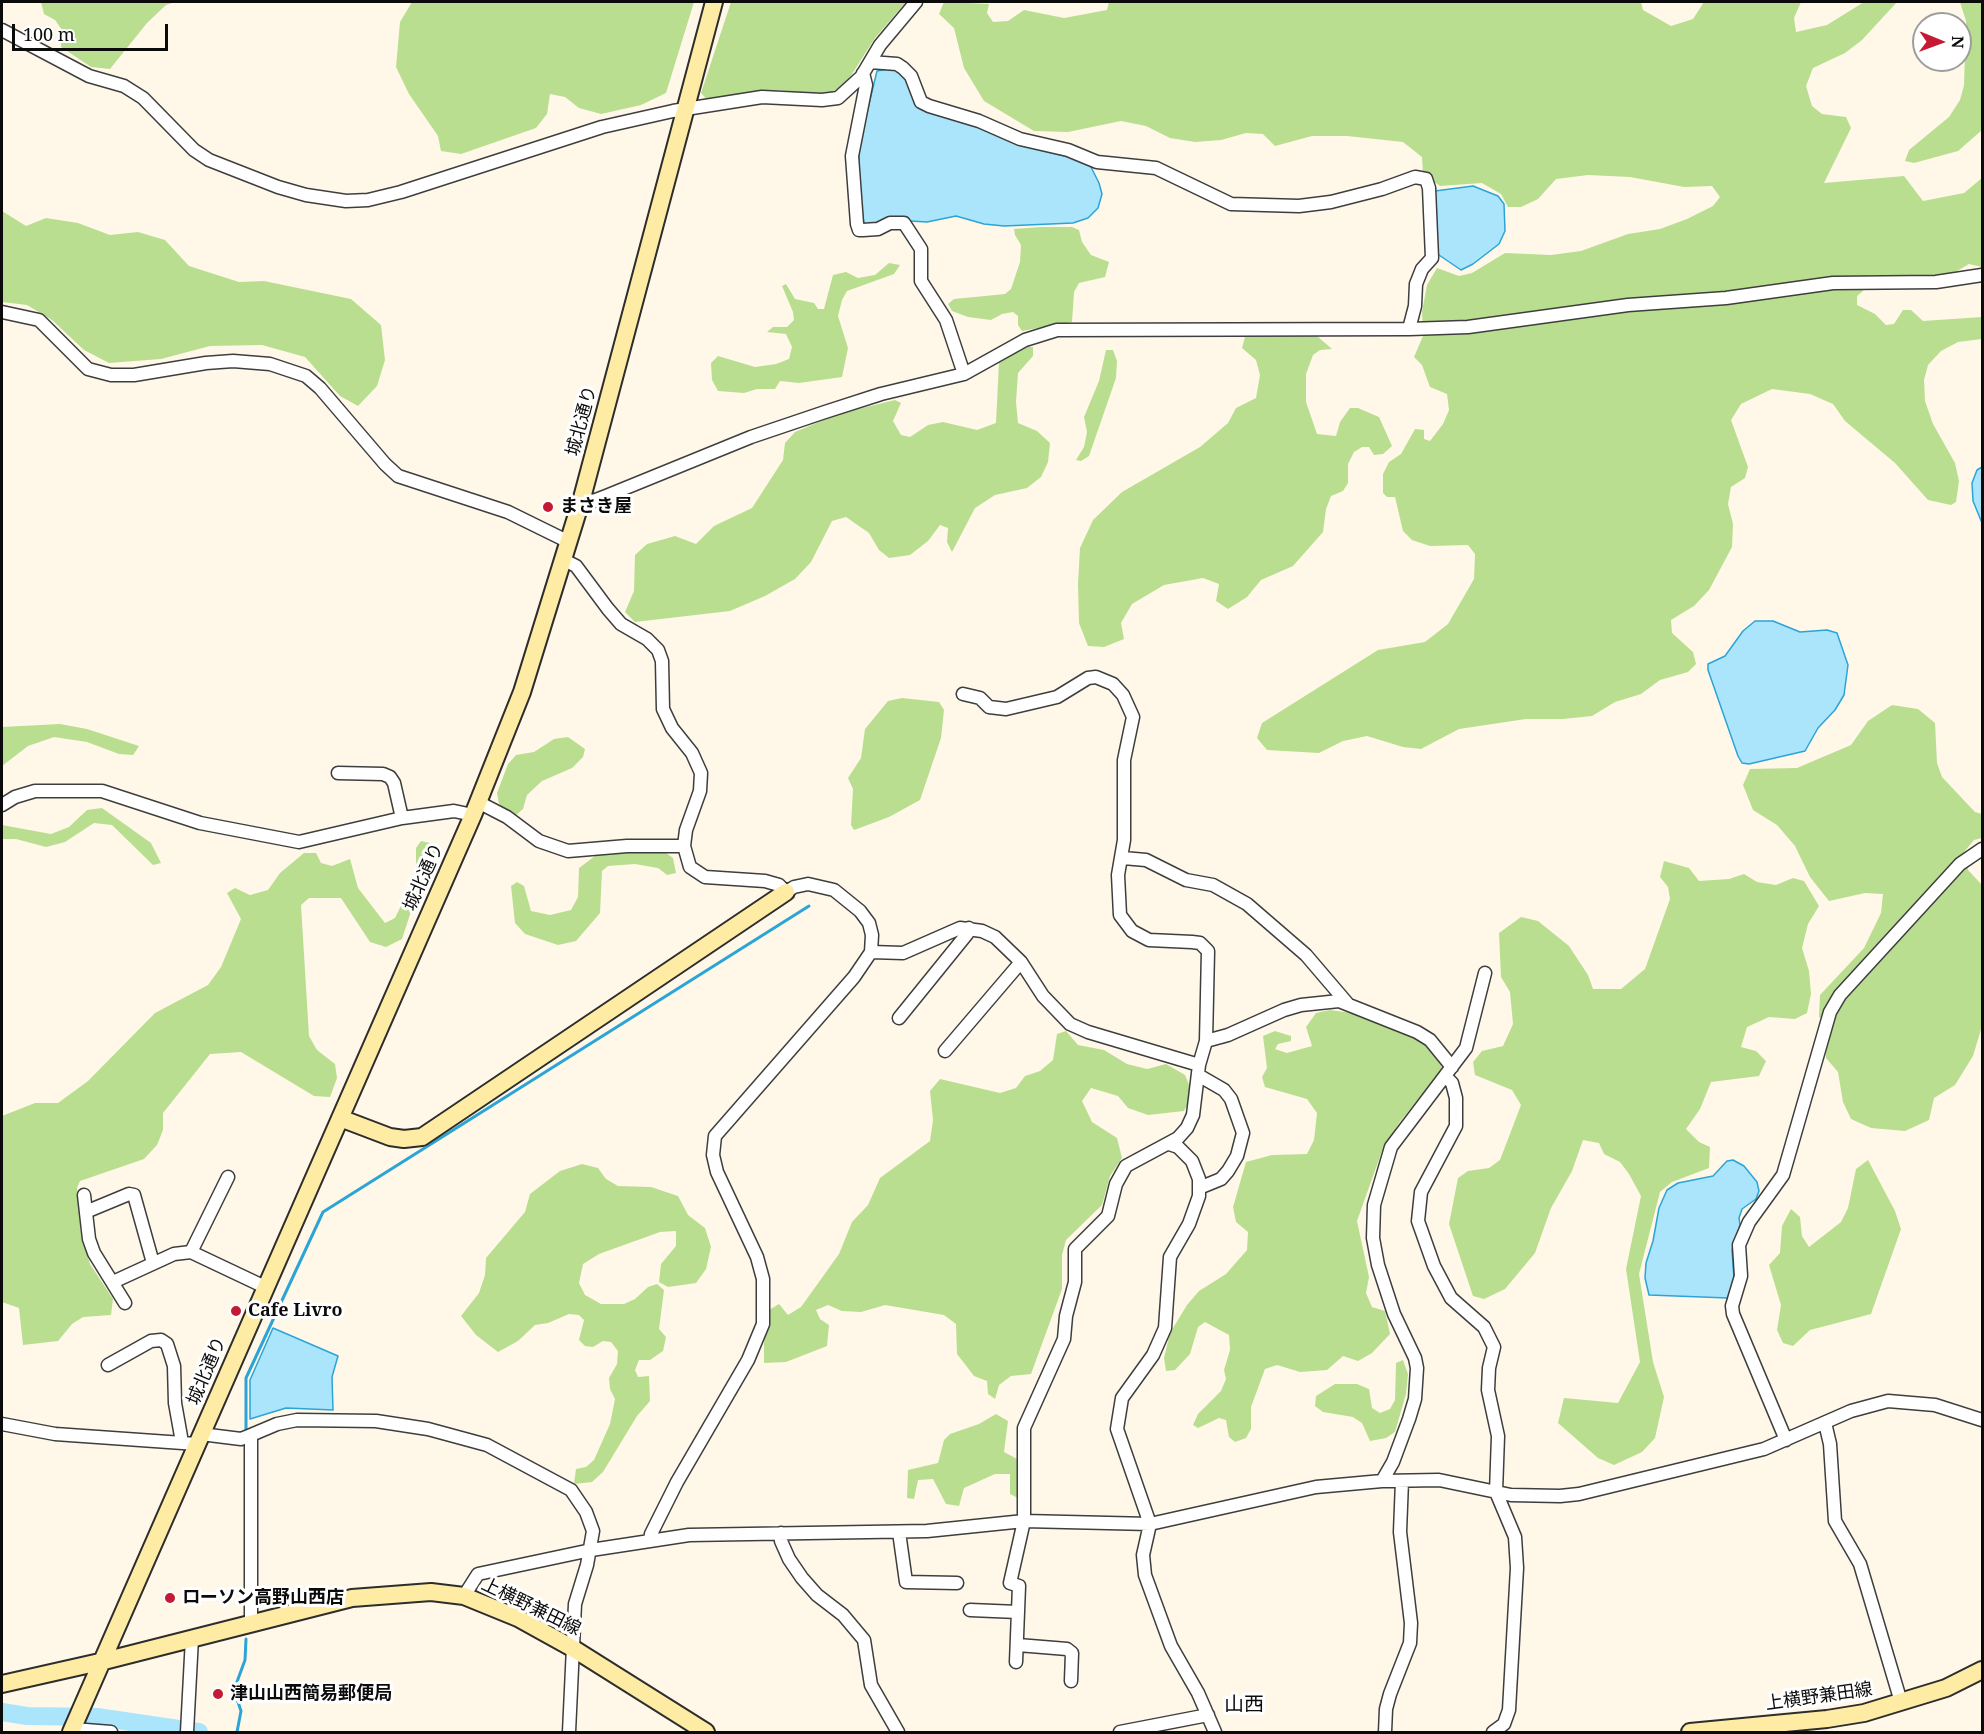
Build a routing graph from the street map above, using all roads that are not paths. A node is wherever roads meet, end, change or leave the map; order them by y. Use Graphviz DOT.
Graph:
graph roads {
  1 [pos="714,2"];
  2 [pos="916,2"];
  3 [pos="2,30"];
  4 [pos="870,62"];
  5 [pos="863,73"];
  6 [pos="685,110"];
  7 [pos="1983,275"];
  8 [pos="2,312"];
  9 [pos="1409,329"];
  10 [pos="964,374"];
  11 [pos="582,498"];
  12 [pos="569,542"];
  13 [pos="564,560"];
  14 [pos="963,694"];
  15 [pos="338,773"];
  16 [pos="2,805"];
  17 [pos="476,809"];
  18 [pos="402,818"];
  19 [pos="684,846"];
  20 [pos="1983,849"];
  21 [pos="1123,858"];
  22 [pos="786,892"];
  23 [pos="969,928"];
  24 [pos="871,952"];
  25 [pos="1021,962"];
  26 [pos="1485,974"];
  27 [pos="1347,1003"];
  28 [pos="899,1018"];
  29 [pos="1206,1041"];
  30 [pos="945,1051"];
  31 [pos="1198,1070"];
  32 [pos="1448,1071"];
  33 [pos="340,1118"];
  34 [pos="1169,1144"];
  35 [pos="228,1177"];
  36 [pos="1199,1188"];
  37 [pos="84,1195"];
  38 [pos="88,1211"];
  39 [pos="191,1252"];
  40 [pos="153,1263"];
  41 [pos="113,1282"];
  42 [pos="265,1287"];
  43 [pos="125,1303"];
  44 [pos="108,1365"];
  45 [pos="1983,1420"];
  46 [pos="1825,1423"];
  47 [pos="2,1424"];
  48 [pos="251,1436"];
  49 [pos="193,1440"];
  50 [pos="1786,1440"];
  51 [pos="1383,1481"];
  52 [pos="1402,1481"];
  53 [pos="1496,1492"];
  54 [pos="1024,1521"];
  55 [pos="1150,1524"];
  56 [pos="899,1532"];
  57 [pos="781,1533"];
  58 [pos="650,1541"];
  59 [pos="591,1550"];
  60 [pos="957,1583"];
  61 [pos="464,1596"];
  62 [pos="970,1610"];
  63 [pos="1018,1612"];
  64 [pos="251,1623"];
  65 [pos="192,1638"];
  66 [pos="1018,1645"];
  67 [pos="574,1649"];
  68 [pos="104,1661"];
  69 [pos="1016,1662"];
  70 [pos="1983,1670"];
  71 [pos="1071,1681"];
  72 [pos="2,1684"];
  73 [pos="1901,1702"];
  74 [pos="1208,1715"];
  75 [pos="73,1729"];
  76 [pos="111,1732"];
  77 [pos="187,1732"];
  78 [pos="570,1732"];
  79 [pos="706,1732"];
  80 [pos="898,1732"];
  81 [pos="1120,1732"];
  82 [pos="1215,1732"];
  83 [pos="1385,1732"];
  84 [pos="1493,1732"];
  85 [pos="1690,1732"];
  1 -- 6 [label="street, 城北通り"];
  2 -- 4 [label="street"];
  3 -- 6 [label="street"];
  4 -- 5 [label="street"];
  4 -- 9 [label="street"];
  5 -- 6 [label="street"];
  5 -- 10 [label="street"];
  6 -- 11 [label="street, 城北通り"];
  7 -- 9 [label="street"];
  8 -- 12 [label="street"];
  9 -- 10 [label="street"];
  10 -- 11 [label="street"];
  11 -- 12 [label="street, 城北通り"];
  12 -- 13 [label="street, 城北通り"];
  13 -- 17 [label="street, 城北通り"];
  13 -- 19 [label="street"];
  14 -- 21 [label="street"];
  15 -- 18 [label="street"];
  16 -- 18 [label="street"];
  17 -- 18 [label="street"];
  17 -- 19 [label="street"];
  17 -- 33 [label="street, 城北通り"];
  19 -- 22 [label="street"];
  20 -- 50 [label="street"];
  21 -- 27 [label="street"];
  21 -- 29 [label="street"];
  22 -- 24 [label="street"];
  22 -- 33 [label="street"];
  23 -- 24 [label="street"];
  23 -- 25 [label="street"];
  23 -- 28 [label="street"];
  24 -- 58 [label="street"];
  25 -- 30 [label="street"];
  25 -- 31 [label="street"];
  26 -- 32 [label="street"];
  27 -- 29 [label="street"];
  27 -- 32 [label="street"];
  29 -- 31 [label="street"];
  31 -- 34 [label="street"];
  31 -- 36 [label="street"];
  32 -- 51 [label="street"];
  32 -- 53 [label="street"];
  33 -- 42 [label="street, 城北通り"];
  34 -- 36 [label="street"];
  34 -- 54 [label="street"];
  35 -- 39 [label="street"];
  36 -- 55 [label="street"];
  37 -- 38 [label="street"];
  38 -- 40 [label="street"];
  38 -- 41 [label="street"];
  39 -- 40 [label="street"];
  39 -- 42 [label="street"];
  40 -- 41 [label="street"];
  41 -- 43 [label="street"];
  42 -- 49 [label="street, 城北通り"];
  44 -- 49 [label="street"];
  45 -- 46 [label="street"];
  46 -- 50 [label="street"];
  46 -- 73 [label="street"];
  47 -- 49 [label="street"];
  48 -- 49 [label="street"];
  48 -- 59 [label="street"];
  48 -- 64 [label="street"];
  49 -- 68 [label="street, 城北通り"];
  50 -- 53 [label="street"];
  51 -- 52 [label="street"];
  51 -- 55 [label="street"];
  52 -- 53 [label="street"];
  52 -- 83 [label="street"];
  53 -- 84 [label="street"];
  54 -- 55 [label="street"];
  54 -- 56 [label="street"];
  54 -- 63 [label="street"];
  55 -- 74 [label="street"];
  56 -- 57 [label="street"];
  56 -- 60 [label="street"];
  57 -- 58 [label="street"];
  57 -- 80 [label="street"];
  58 -- 59 [label="street"];
  59 -- 61 [label="street"];
  59 -- 67 [label="street"];
  61 -- 64 [label="street, 上横野兼田線"];
  61 -- 67 [label="street, 上横野兼田線"];
  62 -- 63 [label="street"];
  63 -- 66 [label="street"];
  64 -- 65 [label="street, 上横野兼田線"];
  65 -- 68 [label="street, 上横野兼田線"];
  65 -- 77 [label="street"];
  66 -- 69 [label="street"];
  66 -- 71 [label="street"];
  67 -- 78 [label="street"];
  67 -- 79 [label="street, 上横野兼田線"];
  68 -- 72 [label="street, 上横野兼田線"];
  68 -- 75 [label="street, 城北通り"];
  70 -- 73 [label="street, 上横野兼田線"];
  73 -- 85 [label="street, 上横野兼田線"];
  74 -- 81 [label="street"];
  74 -- 82 [label="street"];
  75 -- 76 [label="street"];
}
